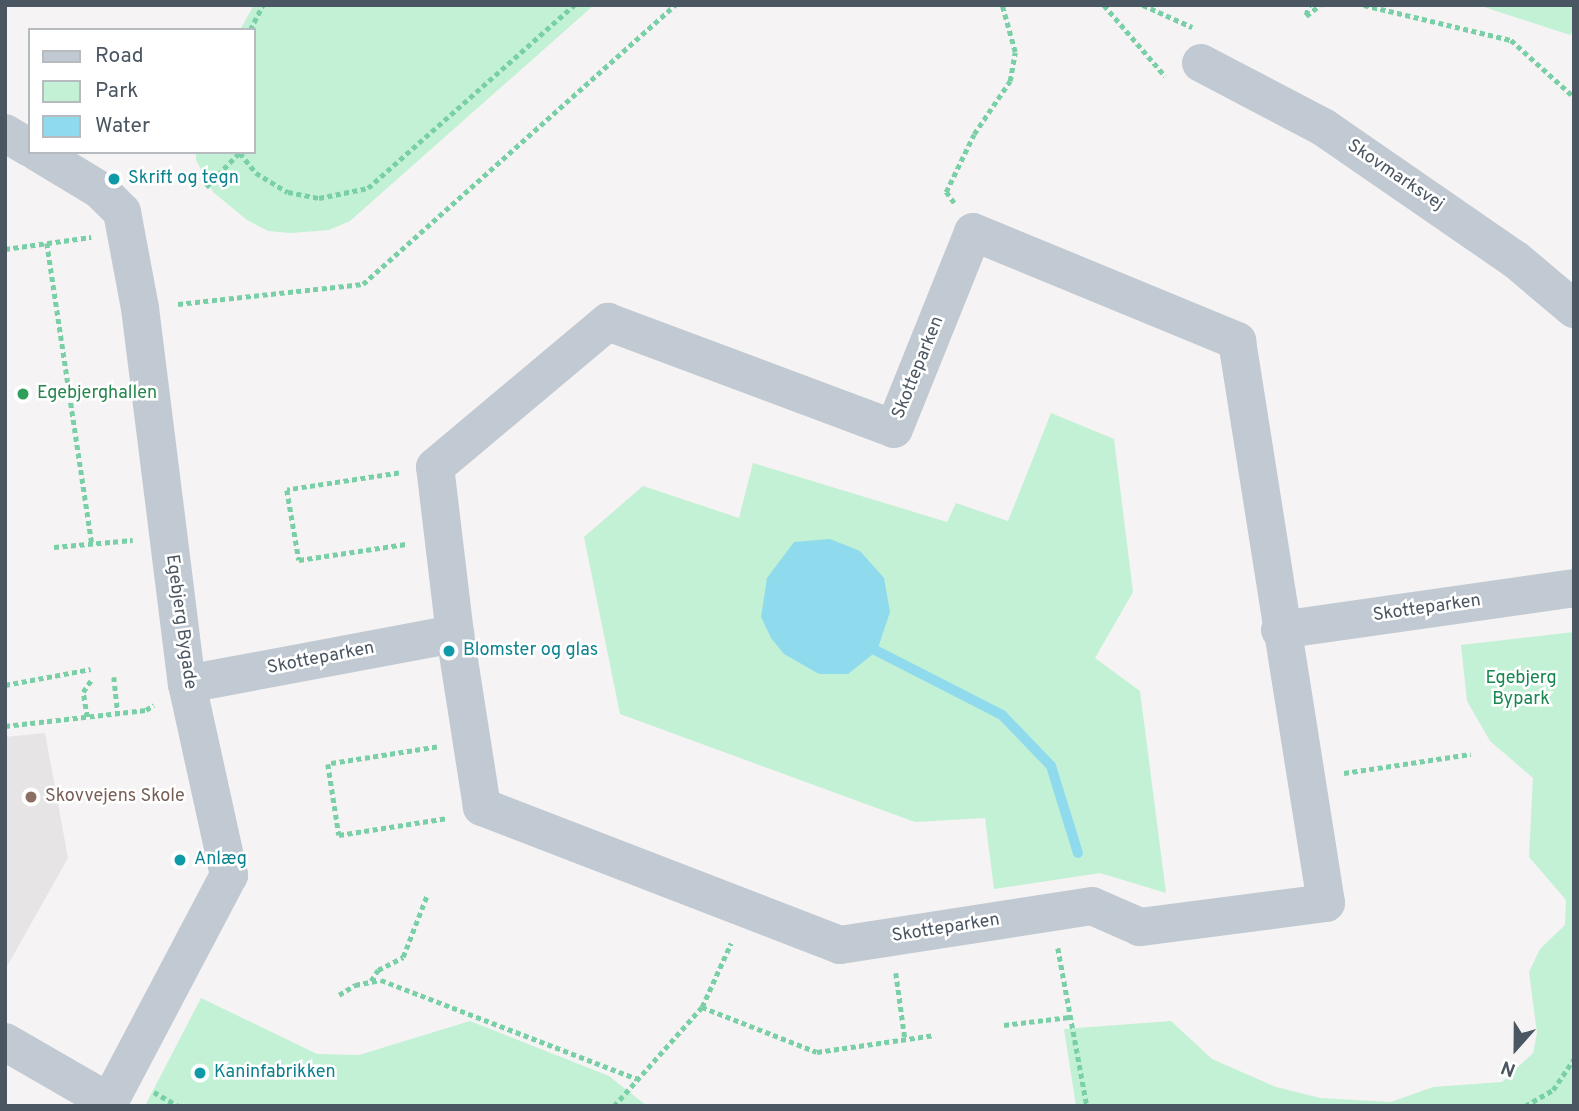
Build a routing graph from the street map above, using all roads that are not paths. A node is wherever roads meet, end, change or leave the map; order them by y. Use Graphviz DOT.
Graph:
graph roads {
  1 [pos="1201,63"];
  2 [pos="5,133"];
  3 [pos="28,147"];
  4 [pos="40,154"];
  5 [pos="1574,309"];
  6 [pos="1574,589"];
  7 [pos="1280,630"];
  8 [pos="455,634"];
  9 [pos="187,684"];
  10 [pos="5,1042"];
  11 [pos="108,1104"];
  1 -- 5 [label="street, Skovmarksvej"];
  2 -- 3 [label="street"];
  4 -- 9 [label="street, Egebjerg Bygade"];
  6 -- 7 [label="street, Skotteparken"];
  7 -- 8 [label="street, Skotteparken"];
  7 -- 8 [label="street, Skotteparken"];
  8 -- 9 [label="street, Skotteparken"];
  9 -- 11 [label="street, Egebjerg Bygade"];
  10 -- 11 [label="street"];
}
